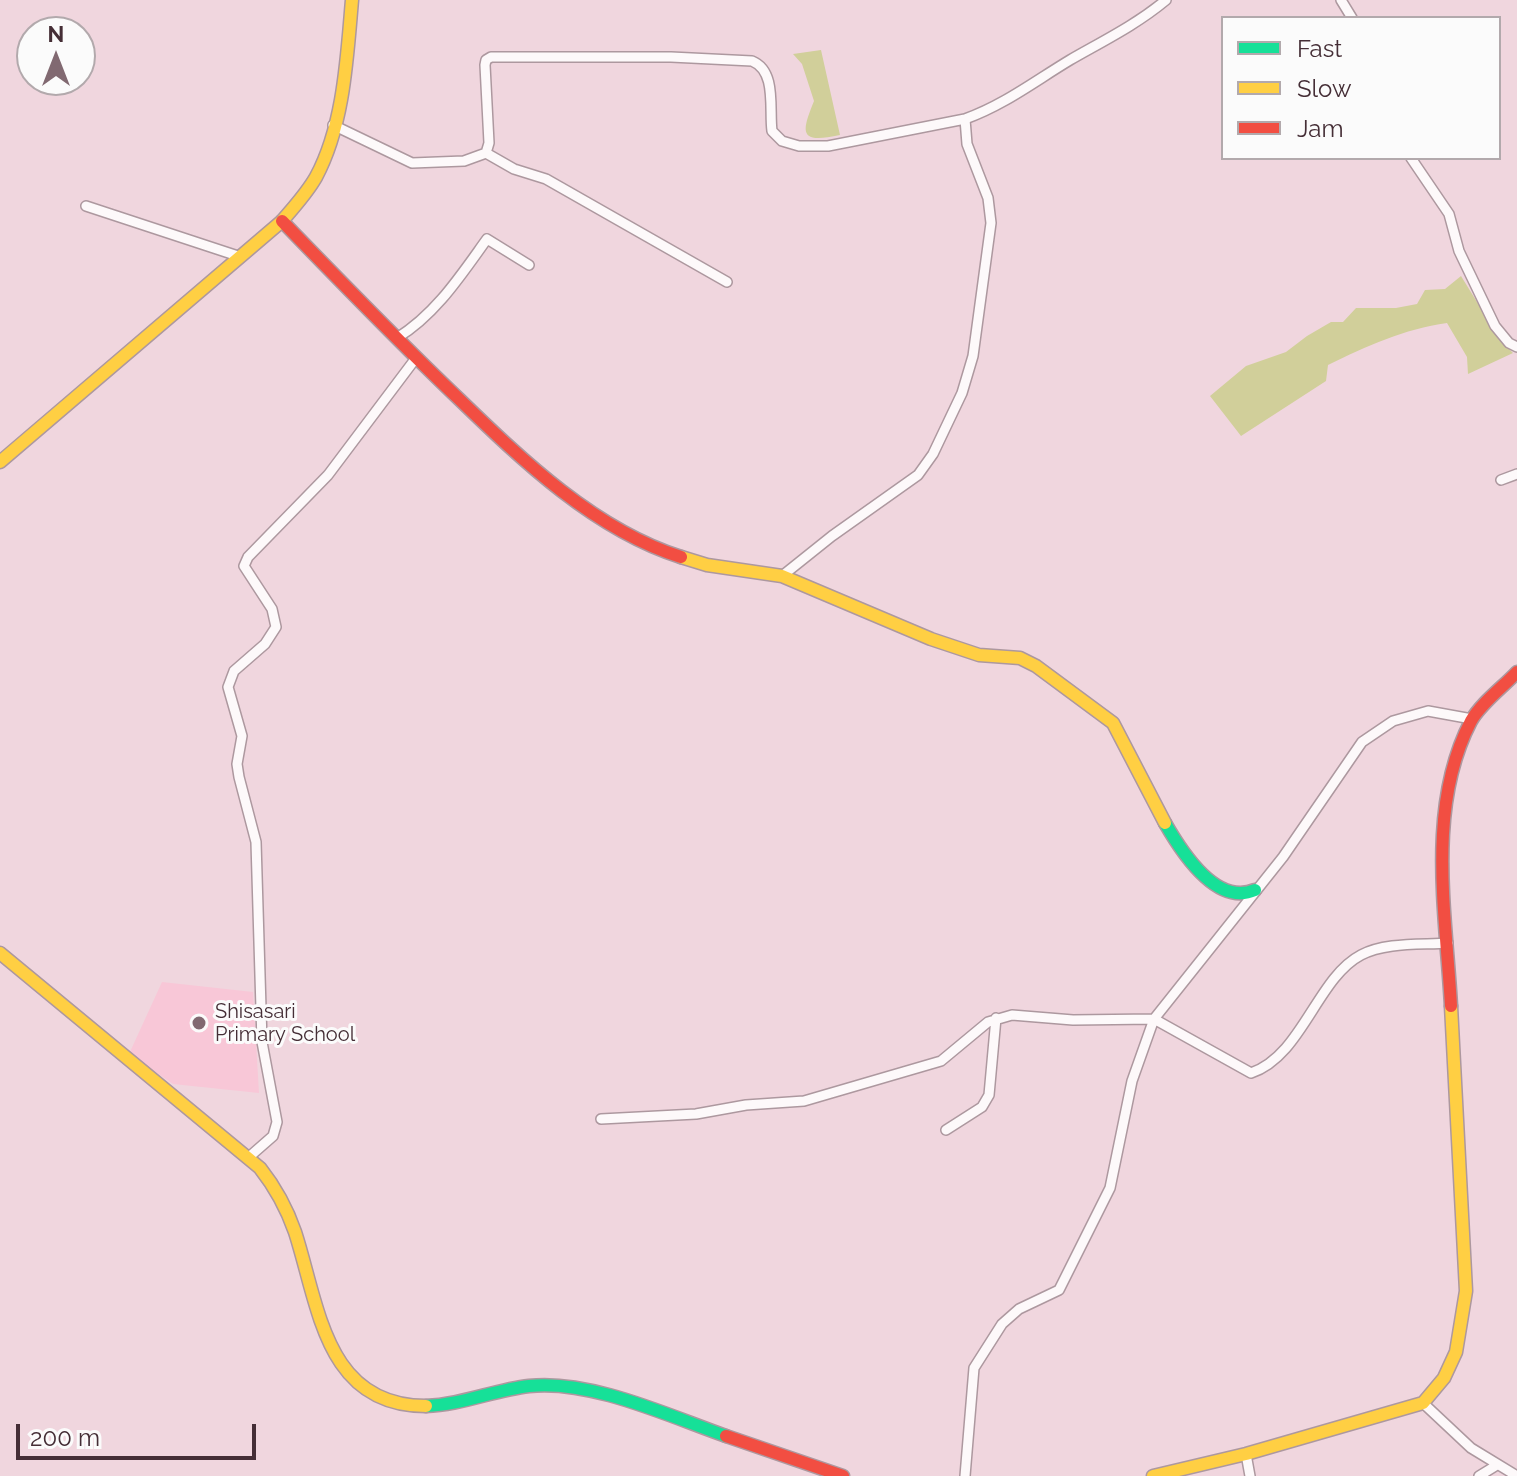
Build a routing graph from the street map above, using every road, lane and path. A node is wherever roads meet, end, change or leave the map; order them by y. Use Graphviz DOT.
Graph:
graph roads {
  1 [pos="352,0"];
  2 [pos="1166,0"];
  3 [pos="965,119"];
  4 [pos="333,125"];
  5 [pos="486,153"];
  6 [pos="1412,160"];
  7 [pos="86,206"];
  8 [pos="282,221"];
  9 [pos="241,257"];
  10 [pos="529,265"];
  11 [pos="727,282"];
  12 [pos="397,338"];
  13 [pos="1517,347"];
  14 [pos="416,358"];
  15 [pos="0,462"];
  16 [pos="1517,474"];
  17 [pos="1501,480"];
  18 [pos="782,576"];
  19 [pos="1517,672"];
  20 [pos="1472,719"];
  21 [pos="1255,890"];
  22 [pos="1448,943"];
  23 [pos="2,959"];
  24 [pos="996,1018"];
  25 [pos="1154,1019"];
  26 [pos="601,1119"];
  27 [pos="946,1130"];
  28 [pos="249,1157"];
  29 [pos="1423,1403"];
  30 [pos="1246,1454"];
  31 [pos="1497,1465"];
  32 [pos="843,1476"];
  33 [pos="965,1476"];
  34 [pos="1153,1476"];
  35 [pos="1250,1476"];
  36 [pos="1479,1476"];
  37 [pos="1517,1476"];
  1 -- 4 [label="street"];
  2 -- 3 [label="street"];
  3 -- 5 [label="street"];
  3 -- 18 [label="street"];
  4 -- 5 [label="street"];
  4 -- 8 [label="street"];
  5 -- 11 [label="street"];
  6 -- 13 [label="street"];
  7 -- 9 [label="street"];
  8 -- 9 [label="street"];
  8 -- 12 [label="street"];
  9 -- 15 [label="street"];
  10 -- 12 [label="street"];
  12 -- 14 [label="street"];
  14 -- 18 [label="street"];
  14 -- 28 [label="street"];
  16 -- 17 [label="street"];
  18 -- 21 [label="street"];
  19 -- 20 [label="street"];
  20 -- 21 [label="street"];
  20 -- 22 [label="street"];
  21 -- 25 [label="street"];
  22 -- 25 [label="street"];
  22 -- 29 [label="street"];
  23 -- 28 [label="street"];
  24 -- 25 [label="street"];
  24 -- 26 [label="street"];
  24 -- 27 [label="street"];
  25 -- 33 [label="street"];
  28 -- 32 [label="street"];
  29 -- 30 [label="street"];
  29 -- 31 [label="street"];
  30 -- 34 [label="street"];
  30 -- 35 [label="street"];
  31 -- 36 [label="street"];
  31 -- 37 [label="street"];
}
